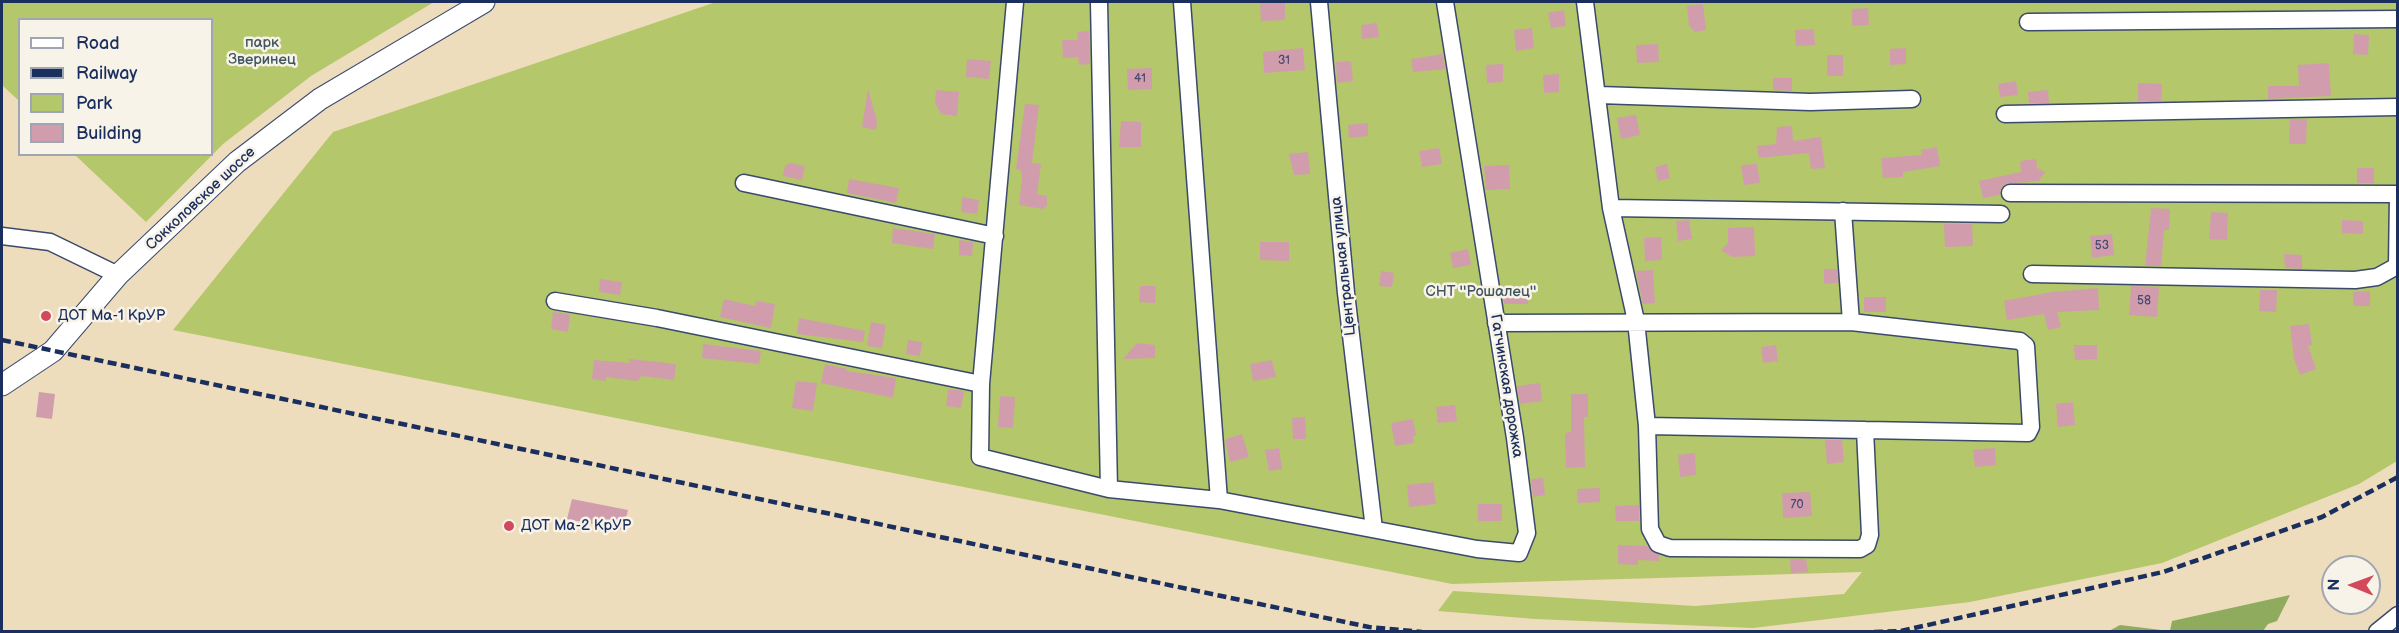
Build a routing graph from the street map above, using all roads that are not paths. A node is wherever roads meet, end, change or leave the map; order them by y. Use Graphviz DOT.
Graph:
graph roads {
  1 [pos="484,2"];
  2 [pos="1015,2"];
  3 [pos="1099,2"];
  4 [pos="1182,2"];
  5 [pos="1319,2"];
  6 [pos="1445,2"];
  7 [pos="1585,2"];
  8 [pos="2397,19"];
  9 [pos="2028,22"];
  10 [pos="1599,95"];
  11 [pos="1911,99"];
  12 [pos="2397,107"];
  13 [pos="2005,114"];
  14 [pos="744,183"];
  15 [pos="2010,193"];
  16 [pos="2397,194"];
  17 [pos="1611,208"];
  18 [pos="1843,211"];
  19 [pos="2001,214"];
  20 [pos="2,236"];
  21 [pos="995,236"];
  22 [pos="2032,274"];
  23 [pos="118,275"];
  24 [pos="555,301"];
  25 [pos="1636,321"];
  26 [pos="1851,322"];
  27 [pos="1496,323"];
  28 [pos="981,384"];
  29 [pos="2,386"];
  30 [pos="1647,426"];
  31 [pos="1864,430"];
  32 [pos="1109,489"];
  33 [pos="1219,500"];
  34 [pos="1374,529"];
  35 [pos="2397,615"];
  36 [pos="2377,632"];
  1 -- 23 [label="main road, Сокколовское шоссе"];
  2 -- 21 [label="street"];
  3 -- 32 [label="street"];
  4 -- 33 [label="street"];
  5 -- 34 [label="street, Центральная улица"];
  6 -- 27 [label="street, Гатчинская дорожка"];
  7 -- 10 [label="street"];
  8 -- 9 [label="street"];
  10 -- 11 [label="street"];
  10 -- 17 [label="street"];
  12 -- 13 [label="street"];
  14 -- 21 [label="street"];
  15 -- 16 [label="street"];
  16 -- 22 [label="street"];
  17 -- 18 [label="street"];
  17 -- 25 [label="street"];
  18 -- 19 [label="street"];
  18 -- 26 [label="street"];
  20 -- 23 [label="street"];
  21 -- 28 [label="street"];
  23 -- 29 [label="main road, Сокколовское шоссе"];
  24 -- 28 [label="street"];
  25 -- 26 [label="street"];
  25 -- 27 [label="street"];
  25 -- 30 [label="street"];
  26 -- 31 [label="street"];
  27 -- 34 [label="street, Гатчинская дорожка"];
  28 -- 32 [label="street"];
  30 -- 31 [label="street"];
  30 -- 31 [label="street"];
  32 -- 33 [label="street"];
  33 -- 34 [label="street"];
  35 -- 36 [label="street"];
}
